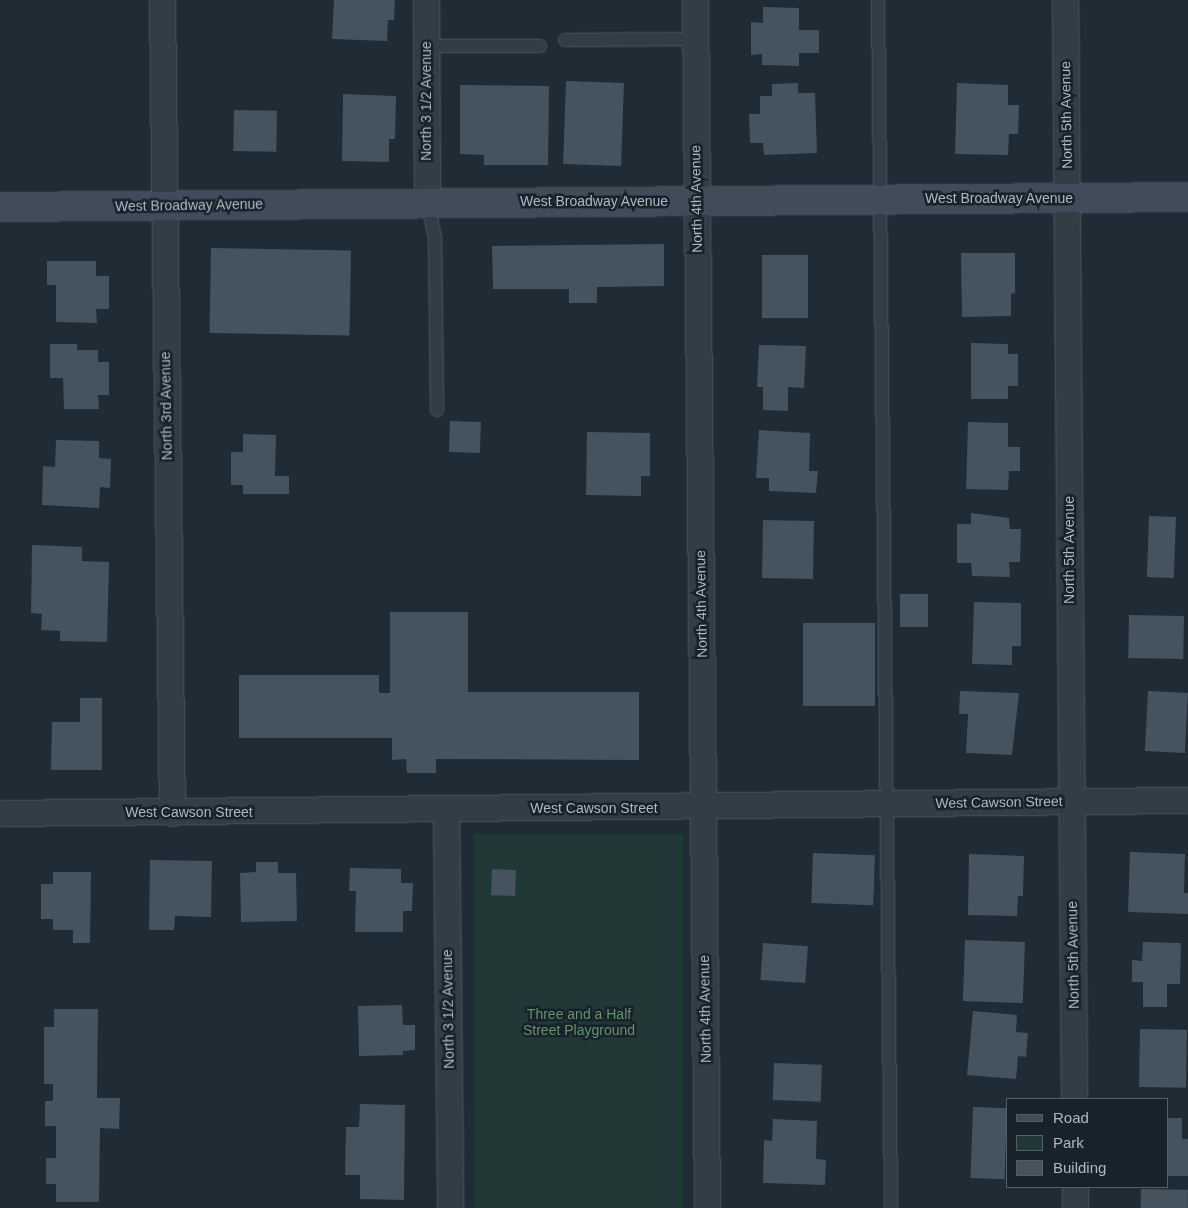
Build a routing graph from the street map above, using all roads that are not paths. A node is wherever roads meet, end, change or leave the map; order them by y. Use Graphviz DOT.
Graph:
graph roads {
  1 [pos="162,0"];
  2 [pos="426,0"];
  3 [pos="695,0"];
  4 [pos="878,0"];
  5 [pos="1065,0"];
  6 [pos="695,39"];
  7 [pos="566,40"];
  8 [pos="426,46"];
  9 [pos="540,46"];
  10 [pos="1188,197"];
  11 [pos="1067,198"];
  12 [pos="880,199"];
  13 [pos="696,200"];
  14 [pos="427,202"];
  15 [pos="163,205"];
  16 [pos="0,207"];
  17 [pos="437,410"];
  18 [pos="1188,800"];
  19 [pos="1071,801"];
  20 [pos="888,804"];
  21 [pos="703,808"];
  22 [pos="446,809"];
  23 [pos="0,813"];
  24 [pos="172,813"];
  25 [pos="1074,1098"];
  26 [pos="1075,1188"];
  27 [pos="450,1208"];
  28 [pos="706,1208"];
  29 [pos="891,1208"];
  30 [pos="1075,1208"];
  1 -- 15 [label="street, North 3rd Avenue"];
  2 -- 8 [label="street, North 3 1/2 Avenue"];
  3 -- 6 [label="street, North 4th Avenue"];
  4 -- 12 [label="lane"];
  5 -- 11 [label="street, North 5th Avenue"];
  6 -- 7 [label="lane"];
  6 -- 13 [label="street, North 4th Avenue"];
  8 -- 9 [label="lane"];
  8 -- 14 [label="street, North 3 1/2 Avenue"];
  10 -- 11 [label="main road, West Broadway Avenue"];
  11 -- 12 [label="main road, West Broadway Avenue"];
  11 -- 19 [label="street, North 5th Avenue"];
  12 -- 13 [label="main road, West Broadway Avenue"];
  12 -- 20 [label="lane"];
  13 -- 14 [label="main road, West Broadway Avenue"];
  13 -- 21 [label="street, North 4th Avenue"];
  14 -- 15 [label="main road, West Broadway Avenue"];
  14 -- 17 [label="lane"];
  15 -- 16 [label="main road, West Broadway Avenue"];
  15 -- 24 [label="street, North 3rd Avenue"];
  18 -- 19 [label="street, West Cawson Street"];
  19 -- 20 [label="street, West Cawson Street"];
  19 -- 25 [label="street, North 5th Avenue"];
  20 -- 21 [label="street, West Cawson Street"];
  20 -- 29 [label="lane"];
  21 -- 22 [label="street, West Cawson Street"];
  21 -- 28 [label="street, North 4th Avenue"];
  22 -- 24 [label="street, West Cawson Street"];
  22 -- 27 [label="street, North 3 1/2 Avenue"];
  23 -- 24 [label="street, West Cawson Street"];
  26 -- 30 [label="street"];
}
